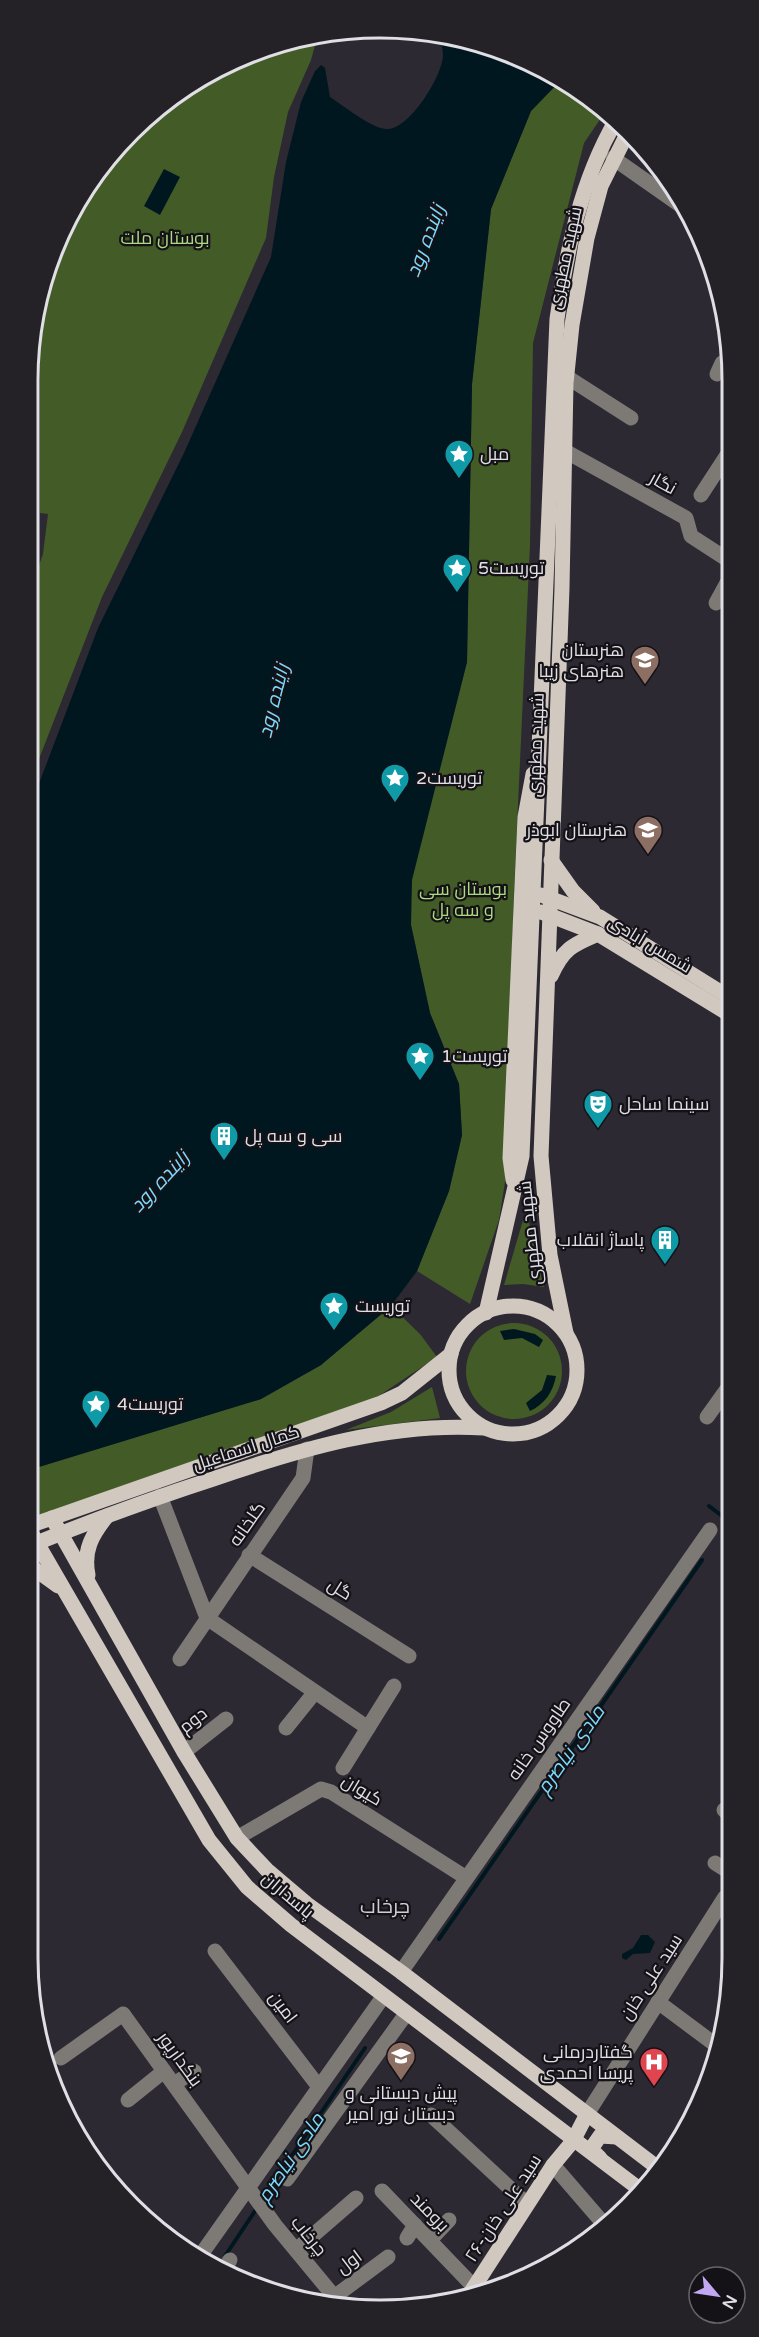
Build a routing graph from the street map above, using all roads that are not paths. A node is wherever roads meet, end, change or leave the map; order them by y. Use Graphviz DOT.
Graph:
graph roads {
  1 [pos="611,128"];
  2 [pos="623,140"];
  3 [pos="613,159"];
  4 [pos="670,198"];
  5 [pos="567,377"];
  6 [pos="631,418"];
  7 [pos="565,451"];
  8 [pos="722,463"];
  9 [pos="701,495"];
  10 [pos="722,556"];
  11 [pos="722,592"];
  12 [pos="716,603"];
  13 [pos="540,761"];
  14 [pos="551,860"];
  15 [pos="535,894"];
  16 [pos="551,897"];
  17 [pos="542,912"];
  18 [pos="600,917"];
  19 [pos="598,934"];
  20 [pos="547,984"];
  21 [pos="722,992"];
  22 [pos="722,1010"];
  23 [pos="514,1195"];
  24 [pos="486,1313"];
  25 [pos="566,1333"];
  26 [pos="452,1354"];
  27 [pos="722,1396"];
  28 [pos="707,1417"];
  29 [pos="484,1428"];
  30 [pos="307,1449"];
  31 [pos="160,1496"];
  32 [pos="107,1515"];
  33 [pos="52,1518"];
  34 [pos="38,1524"];
  35 [pos="710,1530"];
  36 [pos="60,1532"];
  37 [pos="38,1541"];
  38 [pos="38,1553"];
  39 [pos="249,1555"];
  40 [pos="38,1571"];
  41 [pos="89,1584"];
  42 [pos="62,1588"];
  43 [pos="99,1602"];
  44 [pos="76,1615"];
  45 [pos="207,1618"];
  46 [pos="409,1656"];
  47 [pos="180,1659"];
  48 [pos="394,1686"];
  49 [pos="315,1692"];
  50 [pos="226,1719"];
  51 [pos="286,1728"];
  52 [pos="368,1728"];
  53 [pos="184,1752"];
  54 [pos="343,1768"];
  55 [pos="237,1838"];
  56 [pos="465,1877"];
  57 [pos="722,1902"];
  58 [pos="215,1951"];
  59 [pos="401,1972"];
  60 [pos="383,1997"];
  61 [pos="658,2002"];
  62 [pos="406,2014"];
  63 [pos="711,2042"];
  64 [pos="61,2058"];
  65 [pos="164,2071"];
  66 [pos="194,2071"];
  67 [pos="174,2084"];
  68 [pos="319,2087"];
  69 [pos="128,2100"];
  70 [pos="586,2114"];
  71 [pos="431,2115"];
  72 [pos="617,2137"];
  73 [pos="573,2141"];
  74 [pos="604,2164"];
  75 [pos="653,2164"];
  76 [pos="553,2165"];
  77 [pos="286,2180"];
  78 [pos="634,2186"];
  79 [pos="248,2189"];
  80 [pos="382,2191"];
  81 [pos="356,2198"];
  82 [pos="527,2204"];
  83 [pos="600,2219"];
  84 [pos="449,2220"];
  85 [pos="430,2240"];
  86 [pos="296,2250"];
  87 [pos="203,2251"];
  88 [pos="388,2257"];
  89 [pos="480,2284"];
  90 [pos="474,2286"];
  91 [pos="334,2297"];
  92 [pos="343,2298"];
  1 -- 13 [label="main road, شهید مطهری"];
  2 -- 3 [label="main road, شهید مطهری"];
  3 -- 4 [label="street"];
  3 -- 5 [label="main road, شهید مطهری"];
  5 -- 6 [label="street"];
  5 -- 7 [label="main road, شهید مطهری"];
  7 -- 10 [label="street, نگار"];
  7 -- 14 [label="main road, شهید مطهری"];
  8 -- 9 [label="street"];
  11 -- 12 [label="street"];
  13 -- 15 [label="main road, شهید مطهری"];
  13 -- 23 [label="main road"];
  14 -- 16 [label="main road, شهید مطهری"];
  14 -- 18 [label="main road"];
  15 -- 16 [label="main road, شمس آبادی"];
  15 -- 17 [label="main road, شهید مطهری"];
  16 -- 17 [label="main road, شهید مطهری"];
  16 -- 18 [label="main road, شمس آبادی"];
  17 -- 19 [label="main road, شمس آبادی"];
  17 -- 20 [label="main road, شهید مطهری"];
  17 -- 23 [label="main road, شهید مطهری"];
  18 -- 21 [label="main road, شمس آبادی"];
  19 -- 20 [label="main road"];
  19 -- 22 [label="main road, شمس آبادی"];
  20 -- 25 [label="main road, شهید مطهری"];
  23 -- 24 [label="main road, شهید مطهری"];
  24 -- 25 [label="main road"];
  24 -- 26 [label="main road"];
  25 -- 29 [label="main road"];
  26 -- 29 [label="main road"];
  26 -- 33 [label="main road, کمال اسماعیل"];
  27 -- 28 [label="street"];
  29 -- 30 [label="main road, کمال اسماعیل"];
  30 -- 31 [label="main road, کمال اسماعیل"];
  30 -- 39 [label="street, گلخانه"];
  31 -- 32 [label="main road, کمال اسماعیل"];
  31 -- 45 [label="street"];
  32 -- 36 [label="main road, کمال اسماعیل"];
  32 -- 41 [label="main road"];
  33 -- 34 [label="main road, کمال اسماعیل"];
  33 -- 36 [label="main road, پاسداران"];
  35 -- 56 [label="street, طاووس خانه"];
  36 -- 37 [label="main road, کمال اسماعیل"];
  36 -- 41 [label="main road, پاسداران"];
  38 -- 42 [label="main road, پاسداران"];
  39 -- 45 [label="street, گلخانه"];
  39 -- 46 [label="street, گل"];
  40 -- 42 [label="main road"];
  41 -- 43 [label="main road, پاسداران"];
  42 -- 44 [label="main road, پاسداران"];
  43 -- 44 [label="main road"];
  43 -- 53 [label="main road, پاسداران"];
  44 -- 60 [label="main road, پاسداران"];
  45 -- 47 [label="street, گلخانه"];
  45 -- 49 [label="street"];
  48 -- 52 [label="street"];
  49 -- 51 [label="street"];
  49 -- 52 [label="street"];
  50 -- 53 [label="street, دوم"];
  52 -- 54 [label="street"];
  53 -- 55 [label="main road, پاسداران"];
  55 -- 56 [label="street, کیوان"];
  55 -- 59 [label="main road, پاسداران"];
  56 -- 59 [label="street, طاووس خانه"];
  57 -- 61 [label="street, سید علی خان"];
  58 -- 68 [label="street, امین"];
  59 -- 70 [label="main road, پاسداران"];
  60 -- 62 [label="main road, پاسداران"];
  60 -- 68 [label="street"];
  61 -- 63 [label="street"];
  61 -- 70 [label="street, سید علی خان"];
  62 -- 73 [label="main road, پاسداران"];
  62 -- 77 [label="street"];
  64 -- 65 [label="street, بنکدارپور"];
  65 -- 67 [label="street, بنکدارپور"];
  65 -- 69 [label="street"];
  66 -- 67 [label="street"];
  67 -- 79 [label="street, بنکدارپور"];
  68 -- 79 [label="street"];
  70 -- 72 [label="main road, پاسداران"];
  70 -- 73 [label="main road, سید علی خان"];
  71 -- 82 [label="street"];
  72 -- 74 [label="main road"];
  72 -- 75 [label="main road, پاسداران"];
  73 -- 74 [label="main road, پاسداران"];
  73 -- 76 [label="main road, ۲۶-سید علی خان"];
  74 -- 78 [label="main road, پاسداران"];
  76 -- 82 [label="main road, ۲۶-سید علی خان"];
  76 -- 83 [label="street"];
  79 -- 86 [label="street, چرخاب"];
  79 -- 87 [label="street"];
  80 -- 85 [label="street, برومند"];
  81 -- 86 [label="street"];
  82 -- 89 [label="main road, ۲۶-سید علی خان"];
  84 -- 85 [label="street"];
  85 -- 90 [label="street, برومند"];
  86 -- 91 [label="street, چرخاب"];
  88 -- 92 [label="street, اول"];
}
